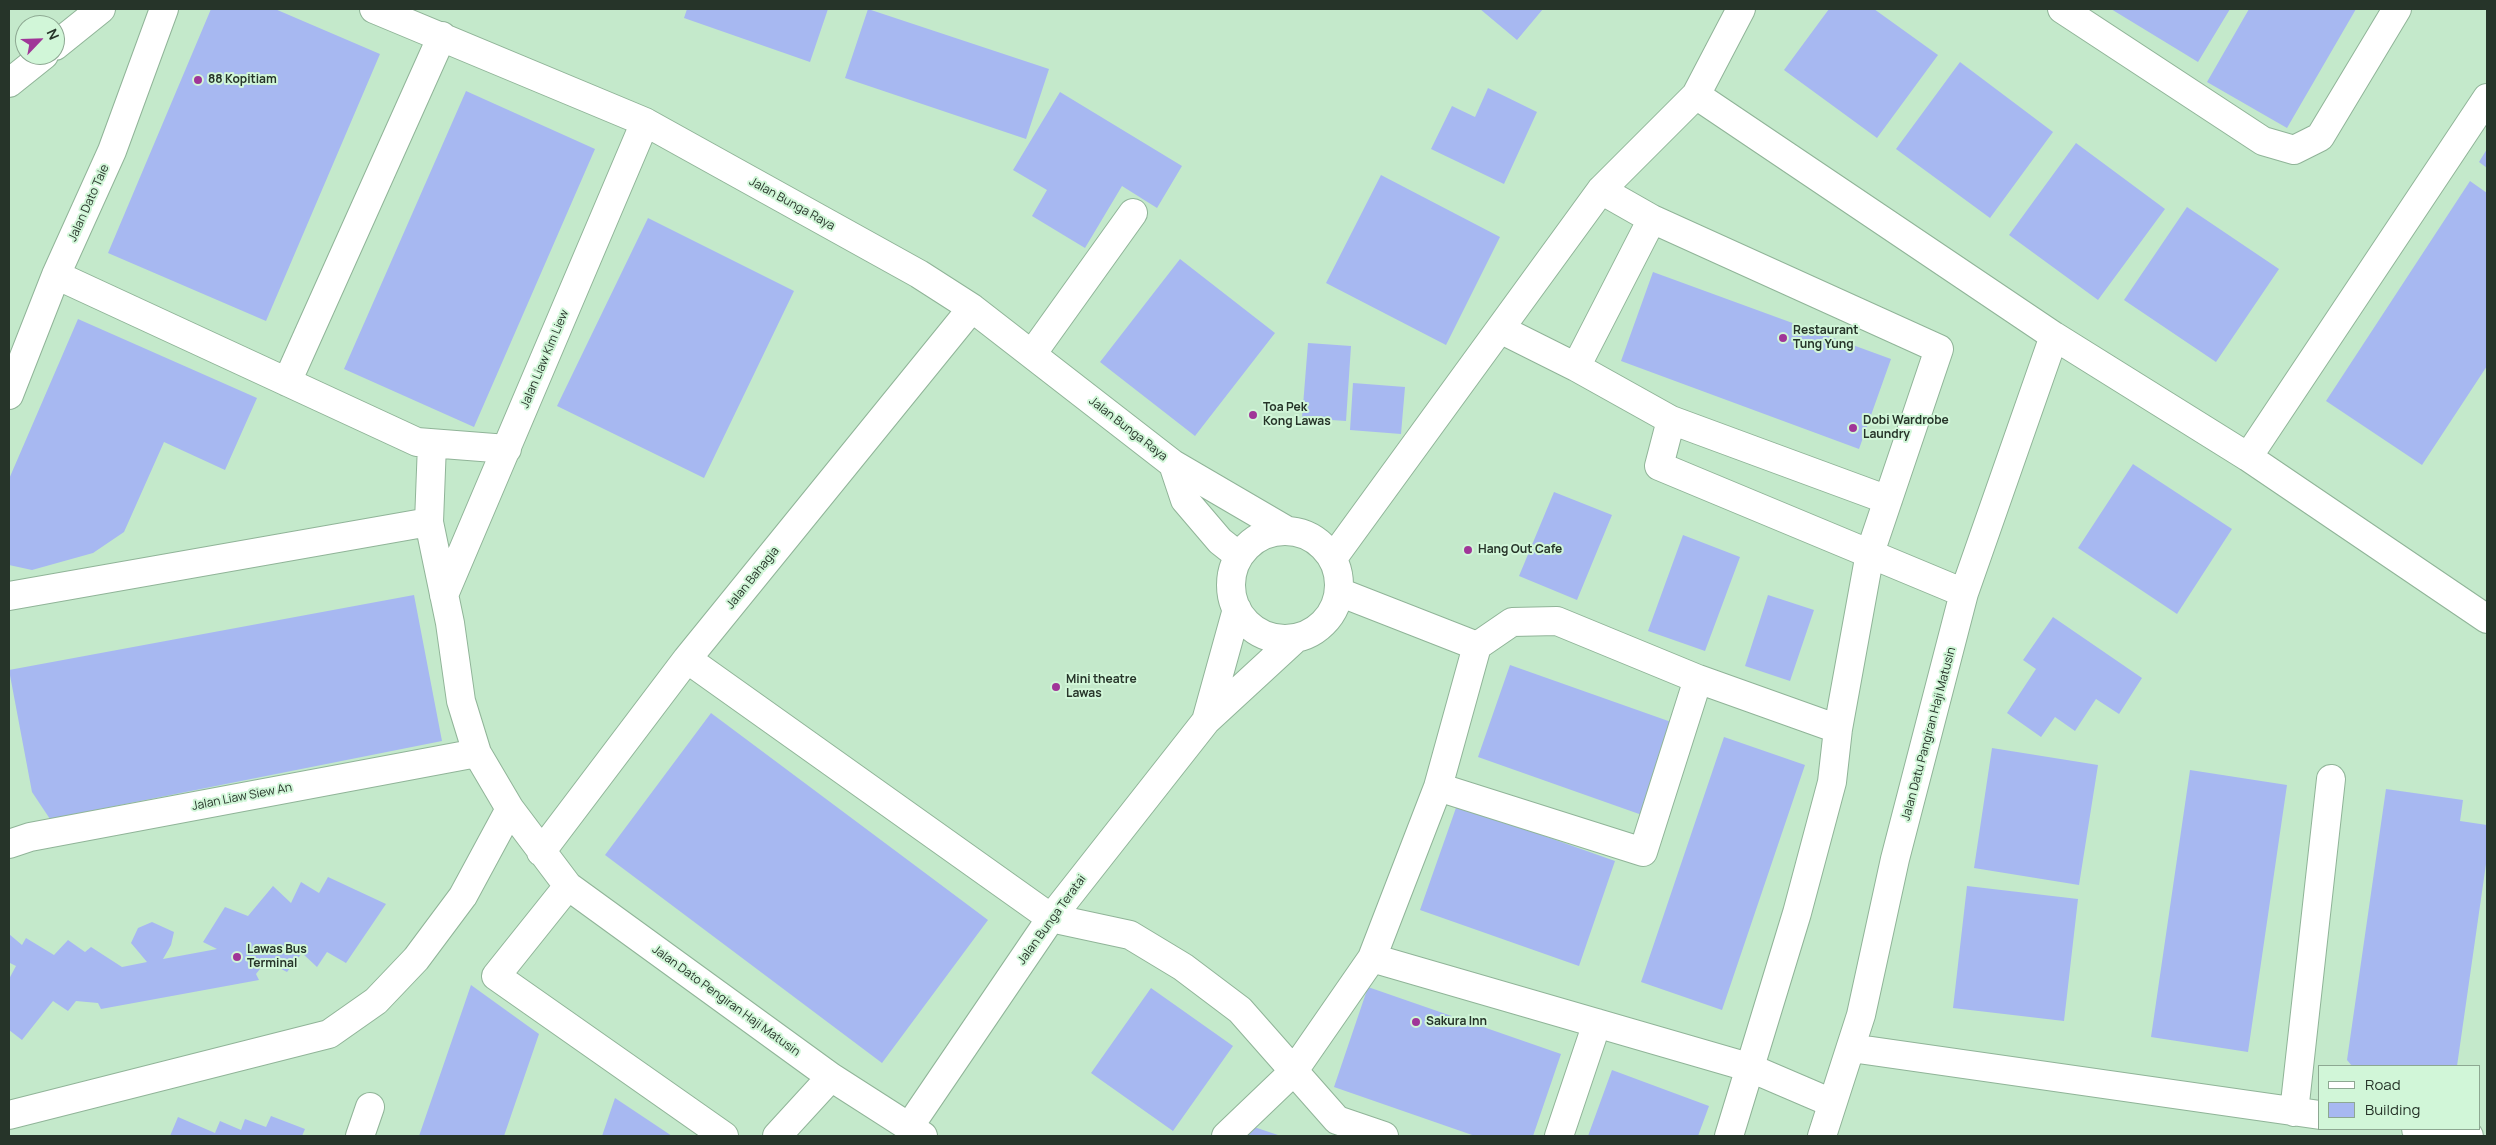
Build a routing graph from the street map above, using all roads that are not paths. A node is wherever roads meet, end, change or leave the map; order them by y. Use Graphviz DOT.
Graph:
graph roads {
  1 [pos="101,9"];
  2 [pos="164,9"];
  3 [pos="374,9"];
  4 [pos="1741,9"];
  5 [pos="2062,9"];
  6 [pos="2397,9"];
  7 [pos="442,36"];
  8 [pos="65,38"];
  9 [pos="32,65"];
  10 [pos="9,83"];
  11 [pos="1696,95"];
  12 [pos="2487,98"];
  13 [pos="644,122"];
  14 [pos="1601,190"];
  15 [pos="1133,213"];
  16 [pos="1652,219"];
  17 [pos="56,275"];
  18 [pos="972,308"];
  19 [pos="1500,329"];
  20 [pos="2054,336"];
  21 [pos="1032,354"];
  22 [pos="1576,367"];
  23 [pos="287,382"];
  24 [pos="9,395"];
  25 [pos="1671,420"];
  26 [pos="432,444"];
  27 [pos="507,449"];
  28 [pos="2248,457"];
  29 [pos="1173,464"];
  30 [pos="1888,500"];
  31 [pos="429,522"];
  32 [pos="1286,530"];
  33 [pos="1870,553"];
  34 [pos="1239,556"];
  35 [pos="1332,558"];
  36 [pos="1339,592"];
  37 [pos="1964,593"];
  38 [pos="444,595"];
  39 [pos="9,596"];
  40 [pos="1237,609"];
  41 [pos="2487,619"];
  42 [pos="1295,639"];
  43 [pos="1477,646"];
  44 [pos="687,659"];
  45 [pos="1698,679"];
  46 [pos="1206,721"];
  47 [pos="1838,729"];
  48 [pos="477,753"];
  49 [pos="2331,779"];
  50 [pos="1438,787"];
  51 [pos="510,808"];
  52 [pos="9,844"];
  53 [pos="540,852"];
  54 [pos="568,886"];
  55 [pos="1051,918"];
  56 [pos="1372,958"];
  57 [pos="1597,1023"];
  58 [pos="1851,1048"];
  59 [pos="1748,1067"];
  60 [pos="1293,1072"];
  61 [pos="831,1077"];
  62 [pos="1832,1103"];
  63 [pos="370,1107"];
  64 [pos="2307,1113"];
  65 [pos="9,1115"];
  66 [pos="2424,1130"];
  67 [pos="916,1132"];
  68 [pos="360,1136"];
  69 [pos="724,1136"];
  70 [pos="776,1136"];
  71 [pos="1226,1136"];
  72 [pos="1384,1136"];
  73 [pos="1559,1136"];
  74 [pos="1729,1136"];
  75 [pos="1822,1136"];
  76 [pos="2469,1136"];
  1 -- 8 [label="street"];
  2 -- 17 [label="street, Jalan Dato Taie"];
  3 -- 7 [label="street, Jalan Bunga Raya"];
  4 -- 11 [label="street"];
  5 -- 6 [label="street"];
  7 -- 13 [label="street, Jalan Bunga Raya"];
  7 -- 23 [label="street"];
  9 -- 10 [label="street"];
  11 -- 14 [label="street"];
  11 -- 20 [label="street"];
  12 -- 28 [label="street"];
  13 -- 18 [label="street, Jalan Bunga Raya"];
  13 -- 27 [label="street, Jalan Liaw Kim Liew"];
  14 -- 16 [label="street"];
  14 -- 19 [label="street"];
  15 -- 21 [label="street"];
  16 -- 22 [label="street"];
  16 -- 30 [label="street"];
  17 -- 23 [label="street"];
  17 -- 24 [label="street, Jalan Dato Taie"];
  18 -- 21 [label="street, Jalan Bunga Raya"];
  18 -- 44 [label="street, Jalan Bahagia"];
  19 -- 22 [label="street"];
  19 -- 35 [label="street"];
  20 -- 28 [label="street"];
  20 -- 37 [label="street, Jalan Datu Pangiran Haji Matusin"];
  21 -- 29 [label="street, Jalan Bunga Raya"];
  22 -- 25 [label="street"];
  23 -- 26 [label="street"];
  25 -- 30 [label="street"];
  25 -- 33 [label="street"];
  26 -- 27 [label="street"];
  26 -- 31 [label="street"];
  27 -- 38 [label="street, Jalan Liaw Kim Liew"];
  28 -- 41 [label="street"];
  29 -- 32 [label="street, Jalan Bunga Raya"];
  29 -- 34 [label="street"];
  30 -- 33 [label="street"];
  31 -- 38 [label="street"];
  31 -- 39 [label="street"];
  32 -- 34 [label="street"];
  32 -- 35 [label="street"];
  33 -- 37 [label="street"];
  33 -- 47 [label="street"];
  34 -- 40 [label="street"];
  35 -- 36 [label="street"];
  36 -- 42 [label="street"];
  36 -- 43 [label="street"];
  37 -- 58 [label="street, Jalan Datu Pangiran Haji Matusin"];
  38 -- 48 [label="street"];
  40 -- 42 [label="street"];
  40 -- 46 [label="street"];
  42 -- 46 [label="street"];
  43 -- 45 [label="street"];
  43 -- 50 [label="street"];
  44 -- 53 [label="street, Jalan Bahagia"];
  44 -- 55 [label="street"];
  45 -- 47 [label="street"];
  45 -- 50 [label="street"];
  46 -- 55 [label="street, Jalan Bunga Teratai"];
  47 -- 59 [label="street"];
  48 -- 51 [label="street"];
  48 -- 52 [label="street, Jalan Liaw Siew An"];
  49 -- 64 [label="street"];
  50 -- 56 [label="street"];
  51 -- 53 [label="street"];
  51 -- 65 [label="street"];
  53 -- 54 [label="street, Jalan Dato Pengiran Haji Matusin"];
  54 -- 61 [label="street, Jalan Dato Pengiran Haji Matusin"];
  54 -- 69 [label="street"];
  55 -- 60 [label="street"];
  55 -- 67 [label="street, Jalan Bunga Teratai"];
  56 -- 57 [label="street"];
  56 -- 60 [label="street"];
  57 -- 59 [label="street"];
  57 -- 73 [label="street"];
  58 -- 62 [label="street, Jalan Datu Pangiran Haji Matusin"];
  58 -- 64 [label="street"];
  59 -- 62 [label="street"];
  59 -- 74 [label="street"];
  60 -- 71 [label="street"];
  60 -- 72 [label="street"];
  61 -- 67 [label="street, Jalan Dato Pengiran Haji Matusin"];
  61 -- 70 [label="street"];
  62 -- 75 [label="street, Jalan Datu Pangiran Haji Matusin"];
  63 -- 68 [label="street"];
  66 -- 76 [label="street"];
}
